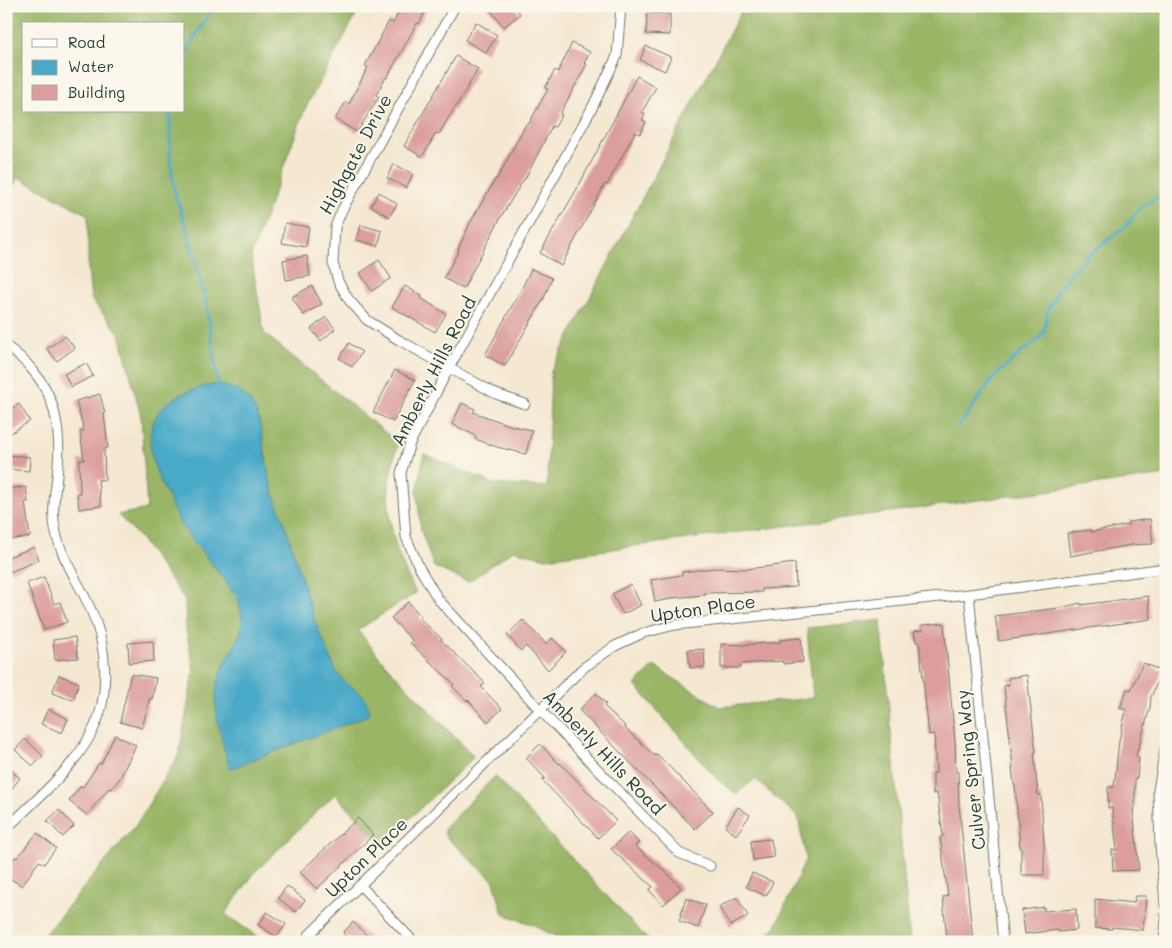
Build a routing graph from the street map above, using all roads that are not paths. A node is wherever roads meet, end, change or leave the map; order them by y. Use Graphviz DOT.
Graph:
graph roads {
  1 [pos="455,6"];
  2 [pos="621,6"];
  3 [pos="6,346"];
  4 [pos="449,368"];
  5 [pos="525,404"];
  6 [pos="1166,568"];
  7 [pos="969,594"];
  8 [pos="541,711"];
  9 [pos="1166,743"];
  10 [pos="1162,791"];
  11 [pos="6,828"];
  12 [pos="710,866"];
  13 [pos="360,885"];
  14 [pos="1166,915"];
  15 [pos="1166,921"];
  16 [pos="305,942"];
  17 [pos="414,942"];
  18 [pos="1002,942"];
  19 [pos="1164,942"];
  1 -- 4 [label="street, Highgate Drive"];
  2 -- 4 [label="street, Amberly Hills Road"];
  3 -- 11 [label="street"];
  4 -- 5 [label="street, Highgate Drive"];
  4 -- 8 [label="street, Amberly Hills Road"];
  6 -- 7 [label="street, Upton Place"];
  7 -- 8 [label="street, Upton Place"];
  7 -- 18 [label="street, Culver Spring Way"];
  8 -- 12 [label="street, Amberly Hills Road"];
  8 -- 13 [label="street, Upton Place"];
  9 -- 10 [label="street"];
  10 -- 14 [label="street"];
  13 -- 16 [label="street, Upton Place"];
  13 -- 17 [label="street"];
  15 -- 19 [label="street"];
}
